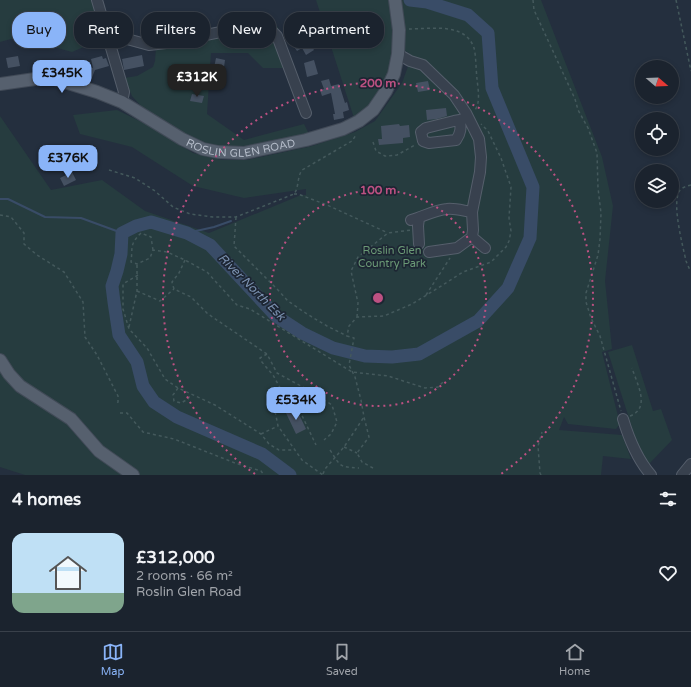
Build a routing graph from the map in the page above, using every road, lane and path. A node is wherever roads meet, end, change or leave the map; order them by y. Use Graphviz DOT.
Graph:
graph roads {
  1 [pos="97,0"];
  2 [pos="395,0"];
  3 [pos="533,0"];
  4 [pos="676,0"];
  5 [pos="100,12"];
  6 [pos="412,29"];
  7 [pos="133,41"];
  8 [pos="111,48"];
  9 [pos="398,54"];
  10 [pos="691,71"];
  11 [pos="0,84"];
  12 [pos="122,102"];
  13 [pos="306,113"];
  14 [pos="465,118"];
  15 [pos="351,125"];
  16 [pos="423,141"];
  17 [pos="373,142"];
  18 [pos="109,170"];
  19 [pos="691,185"];
  20 [pos="294,194"];
  21 [pos="472,212"];
  22 [pos="0,215"];
  23 [pos="236,217"];
  24 [pos="418,230"];
  25 [pos="388,233"];
  26 [pos="472,237"];
  27 [pos="419,244"];
  28 [pos="456,248"];
  29 [pos="485,248"];
  30 [pos="153,250"];
  31 [pos="428,252"];
  32 [pos="185,260"];
  33 [pos="138,264"];
  34 [pos="691,271"];
  35 [pos="138,275"];
  36 [pos="174,289"];
  37 [pos="137,291"];
  38 [pos="426,296"];
  39 [pos="357,317"];
  40 [pos="129,329"];
  41 [pos="347,336"];
  42 [pos="267,354"];
  43 [pos="0,360"];
  44 [pos="632,368"];
  45 [pos="352,372"];
  46 [pos="277,373"];
  47 [pos="273,375"];
  48 [pos="443,382"];
  49 [pos="178,388"];
  50 [pos="191,393"];
  51 [pos="116,405"];
  52 [pos="297,405"];
  53 [pos="120,413"];
  54 [pos="364,417"];
  55 [pos="623,419"];
  56 [pos="278,426"];
  57 [pos="542,432"];
  58 [pos="261,434"];
  59 [pos="324,440"];
  60 [pos="316,445"];
  61 [pos="344,447"];
  62 [pos="295,450"];
  63 [pos="330,450"];
  64 [pos="357,453"];
  65 [pos="691,464"];
  66 [pos="359,468"];
  67 [pos="374,468"];
  68 [pos="133,475"];
  69 [pos="264,475"];
  70 [pos="323,475"];
  71 [pos="541,475"];
  72 [pos="651,475"];
  73 [pos="682,475"];
  1 -- 5 [label="street"];
  2 -- 9 [label="main road, ROSLIN GLEN ROAD"];
  3 -- 55 [label="path"];
  4 -- 10 [label="path"];
  6 -- 14 [label="path"];
  7 -- 13 [label="street"];
  8 -- 12 [label="street"];
  9 -- 14 [label="street"];
  9 -- 15 [label="main road, ROSLIN GLEN ROAD"];
  11 -- 12 [label="main road, ROSLIN GLEN ROAD"];
  12 -- 15 [label="main road, ROSLIN GLEN ROAD"];
  14 -- 16 [label="street"];
  14 -- 16 [label="street"];
  14 -- 21 [label="street"];
  14 -- 38 [label="path"];
  15 -- 20 [label="path"];
  16 -- 17 [label="path"];
  18 -- 23 [label="path"];
  19 -- 34 [label="path"];
  20 -- 23 [label="path"];
  20 -- 25 [label="path"];
  21 -- 24 [label="street"];
  21 -- 26 [label="street"];
  22 -- 51 [label="path"];
  23 -- 41 [label="path"];
  24 -- 25 [label="path"];
  24 -- 27 [label="street"];
  25 -- 39 [label="path"];
  26 -- 28 [label="street"];
  26 -- 29 [label="street"];
  28 -- 31 [label="street"];
  28 -- 38 [label="path"];
  30 -- 32 [label="path"];
  30 -- 33 [label="path"];
  30 -- 33 [label="path"];
  32 -- 36 [label="path"];
  32 -- 45 [label="path"];
  33 -- 35 [label="path"];
  35 -- 37 [label="path"];
  35 -- 40 [label="path"];
  36 -- 37 [label="path"];
  36 -- 42 [label="path"];
  37 -- 40 [label="path"];
  38 -- 39 [label="path"];
  39 -- 41 [label="path"];
  40 -- 49 [label="path"];
  41 -- 45 [label="path"];
  42 -- 46 [label="path"];
  42 -- 47 [label="path"];
  43 -- 68 [label="main road"];
  44 -- 55 [label="path"];
  45 -- 48 [label="path"];
  45 -- 54 [label="path"];
  46 -- 47 [label="path"];
  46 -- 59 [label="path"];
  47 -- 56 [label="path"];
  49 -- 50 [label="path"];
  49 -- 50 [label="path"];
  50 -- 58 [label="path"];
  52 -- 60 [label="path"];
  53 -- 69 [label="path"];
  54 -- 61 [label="path"];
  54 -- 64 [label="path"];
  55 -- 72 [label="street"];
  56 -- 58 [label="path"];
  56 -- 62 [label="path"];
  57 -- 71 [label="path"];
  58 -- 62 [label="path"];
  61 -- 64 [label="path"];
  61 -- 70 [label="path"];
  62 -- 70 [label="path"];
  63 -- 66 [label="path, bridge"];
  64 -- 67 [label="path"];
  65 -- 73 [label="street"];
}
